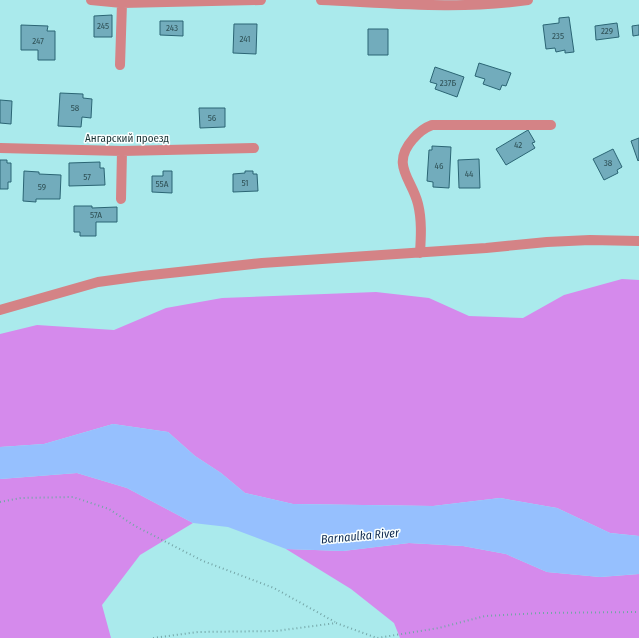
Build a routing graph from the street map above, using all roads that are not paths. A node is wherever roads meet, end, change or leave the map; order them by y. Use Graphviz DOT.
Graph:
graph roads {
  1 [pos="91,0"];
  2 [pos="261,0"];
  3 [pos="321,0"];
  4 [pos="528,0"];
  5 [pos="122,2"];
  6 [pos="120,65"];
  7 [pos="551,125"];
  8 [pos="0,148"];
  9 [pos="254,148"];
  10 [pos="122,151"];
  11 [pos="121,199"];
  12 [pos="639,241"];
  13 [pos="420,253"];
  14 [pos="0,310"];
  1 -- 5 [label="street"];
  2 -- 5 [label="street"];
  3 -- 4 [label="street"];
  5 -- 6 [label="street"];
  7 -- 13 [label="street"];
  8 -- 10 [label="street, Ангарский проезд"];
  9 -- 10 [label="street, Ангарский проезд"];
  10 -- 11 [label="street"];
  12 -- 13 [label="street"];
  13 -- 14 [label="street"];
}
